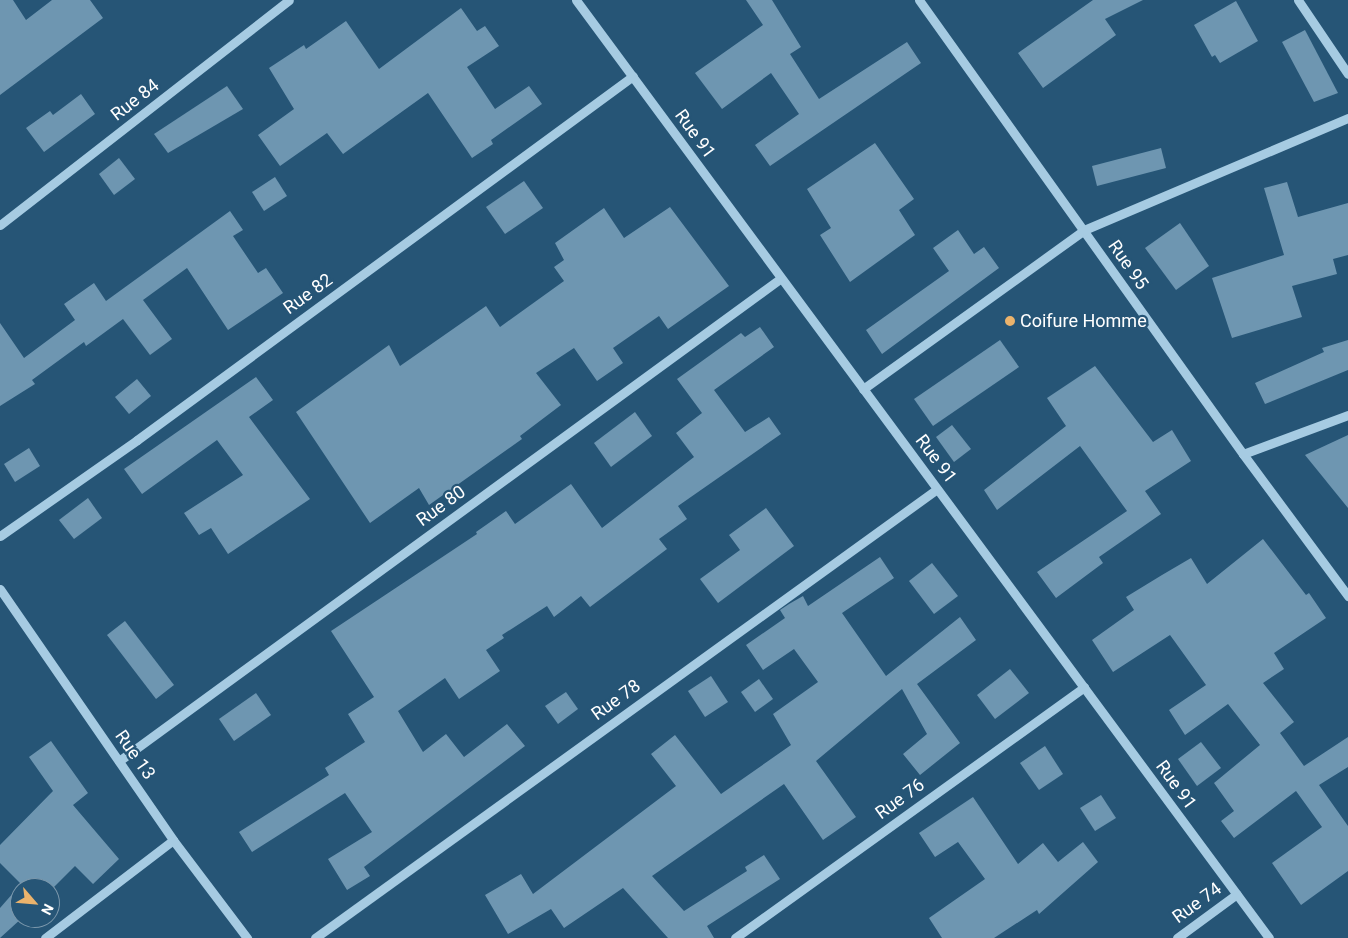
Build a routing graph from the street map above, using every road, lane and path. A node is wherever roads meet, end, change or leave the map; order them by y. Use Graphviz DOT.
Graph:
graph roads {
  1 [pos="289,0"];
  2 [pos="576,0"];
  3 [pos="919,0"];
  4 [pos="1298,0"];
  5 [pos="1348,73"];
  6 [pos="632,76"];
  7 [pos="1348,118"];
  8 [pos="0,225"];
  9 [pos="1084,230"];
  10 [pos="781,278"];
  11 [pos="863,389"];
  12 [pos="1348,416"];
  13 [pos="1242,454"];
  14 [pos="937,489"];
  15 [pos="0,536"];
  16 [pos="0,589"];
  17 [pos="1348,596"];
  18 [pos="1084,687"];
  19 [pos="120,761"];
  20 [pos="173,840"];
  21 [pos="1237,894"];
  22 [pos="45,938"];
  23 [pos="247,938"];
  24 [pos="315,938"];
  25 [pos="735,938"];
  26 [pos="1177,938"];
  27 [pos="1269,938"];
  1 -- 8 [label="street, Rue 84"];
  2 -- 6 [label="street, Rue 91"];
  3 -- 9 [label="street, Rue 95"];
  4 -- 5 [label="street"];
  6 -- 10 [label="street, Rue 91"];
  6 -- 15 [label="street, Rue 82"];
  7 -- 9 [label="street"];
  9 -- 11 [label="street"];
  9 -- 13 [label="street, Rue 95"];
  10 -- 11 [label="street, Rue 91"];
  10 -- 19 [label="street, Rue 80"];
  11 -- 14 [label="street, Rue 91"];
  12 -- 13 [label="street"];
  13 -- 17 [label="street, Rue 95"];
  14 -- 18 [label="street, Rue 91"];
  14 -- 24 [label="street, Rue 78"];
  16 -- 19 [label="street, Rue 13"];
  18 -- 21 [label="street, Rue 91"];
  18 -- 25 [label="street, Rue 76"];
  19 -- 20 [label="street, Rue 13"];
  20 -- 22 [label="street"];
  20 -- 23 [label="street, Rue 13"];
  21 -- 26 [label="street, Rue 74"];
  21 -- 27 [label="street, Rue 91"];
}
